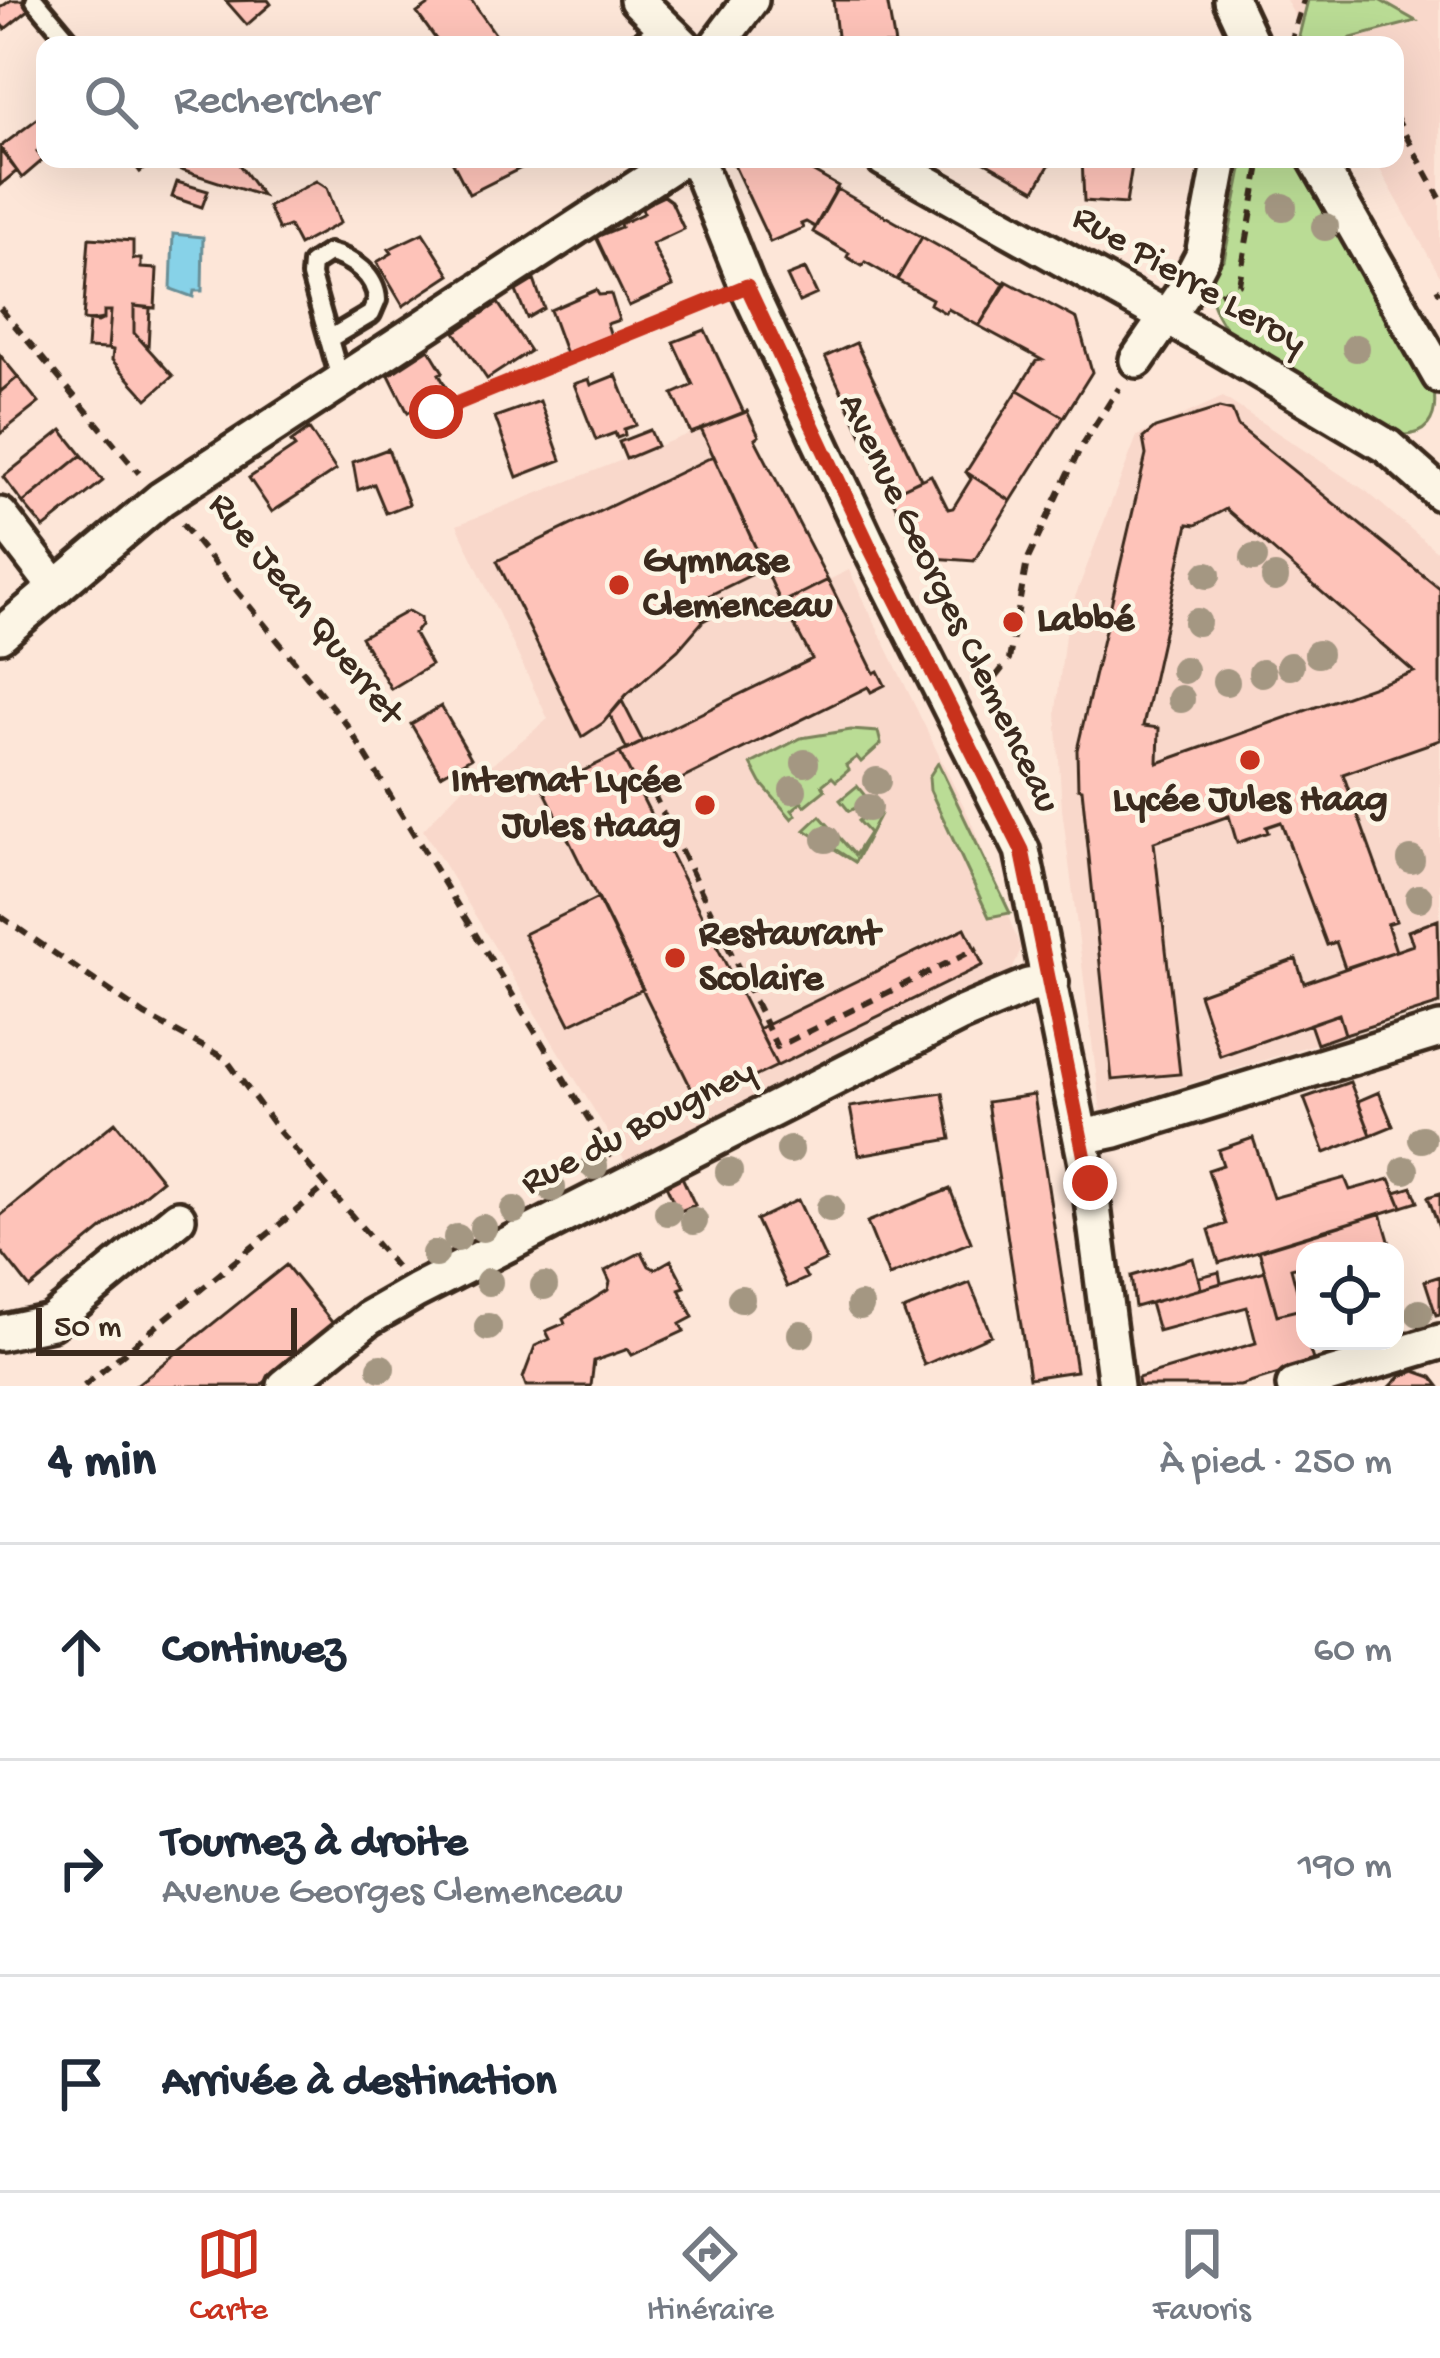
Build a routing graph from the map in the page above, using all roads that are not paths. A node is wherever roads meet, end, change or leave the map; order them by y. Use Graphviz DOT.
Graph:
graph roads {
  1 [pos="35,0"];
  2 [pos="637,0"];
  3 [pos="751,0"];
  4 [pos="66,36"];
  5 [pos="660,36"];
  6 [pos="724,36"];
  7 [pos="667,168"];
  8 [pos="700,168"];
  9 [pos="900,168"];
  10 [pos="1219,168"];
  11 [pos="1321,168"];
  12 [pos="1164,316"];
  13 [pos="329,339"];
  14 [pos="1137,360"];
  15 [pos="1440,376"];
  16 [pos="341,382"];
  17 [pos="1440,493"];
  18 [pos="0,515"];
  19 [pos="56,588"];
  20 [pos="0,635"];
  21 [pos="1051,982"];
  22 [pos="1440,1030"];
  23 [pos="1082,1137"];
  24 [pos="178,1218"];
  25 [pos="0,1334"];
  26 [pos="1440,1342"];
  27 [pos="285,1386"];
  28 [pos="1116,1386"];
  29 [pos="1294,1386"];
  1 -- 4 [label="lane"];
  2 -- 5 [label="street"];
  3 -- 6 [label="street"];
  7 -- 16 [label="street, Rue Jean Querret"];
  8 -- 21 [label="street, Avenue Georges Clemenceau"];
  9 -- 12 [label="street, Rue Pierre Leroy"];
  10 -- 12 [label="street"];
  11 -- 15 [label="street"];
  12 -- 14 [label="street"];
  12 -- 17 [label="street, Rue Pierre Leroy"];
  13 -- 13 [label="lane"];
  13 -- 16 [label="lane"];
  16 -- 19 [label="street, Rue Jean Querret"];
  18 -- 19 [label="street"];
  19 -- 20 [label="street"];
  21 -- 23 [label="street, Avenue Georges Clemenceau"];
  21 -- 27 [label="street, Rue du Bougney"];
  22 -- 23 [label="street"];
  23 -- 28 [label="street, Avenue Georges Clemenceau"];
  24 -- 25 [label="street"];
  26 -- 29 [label="street"];
}
